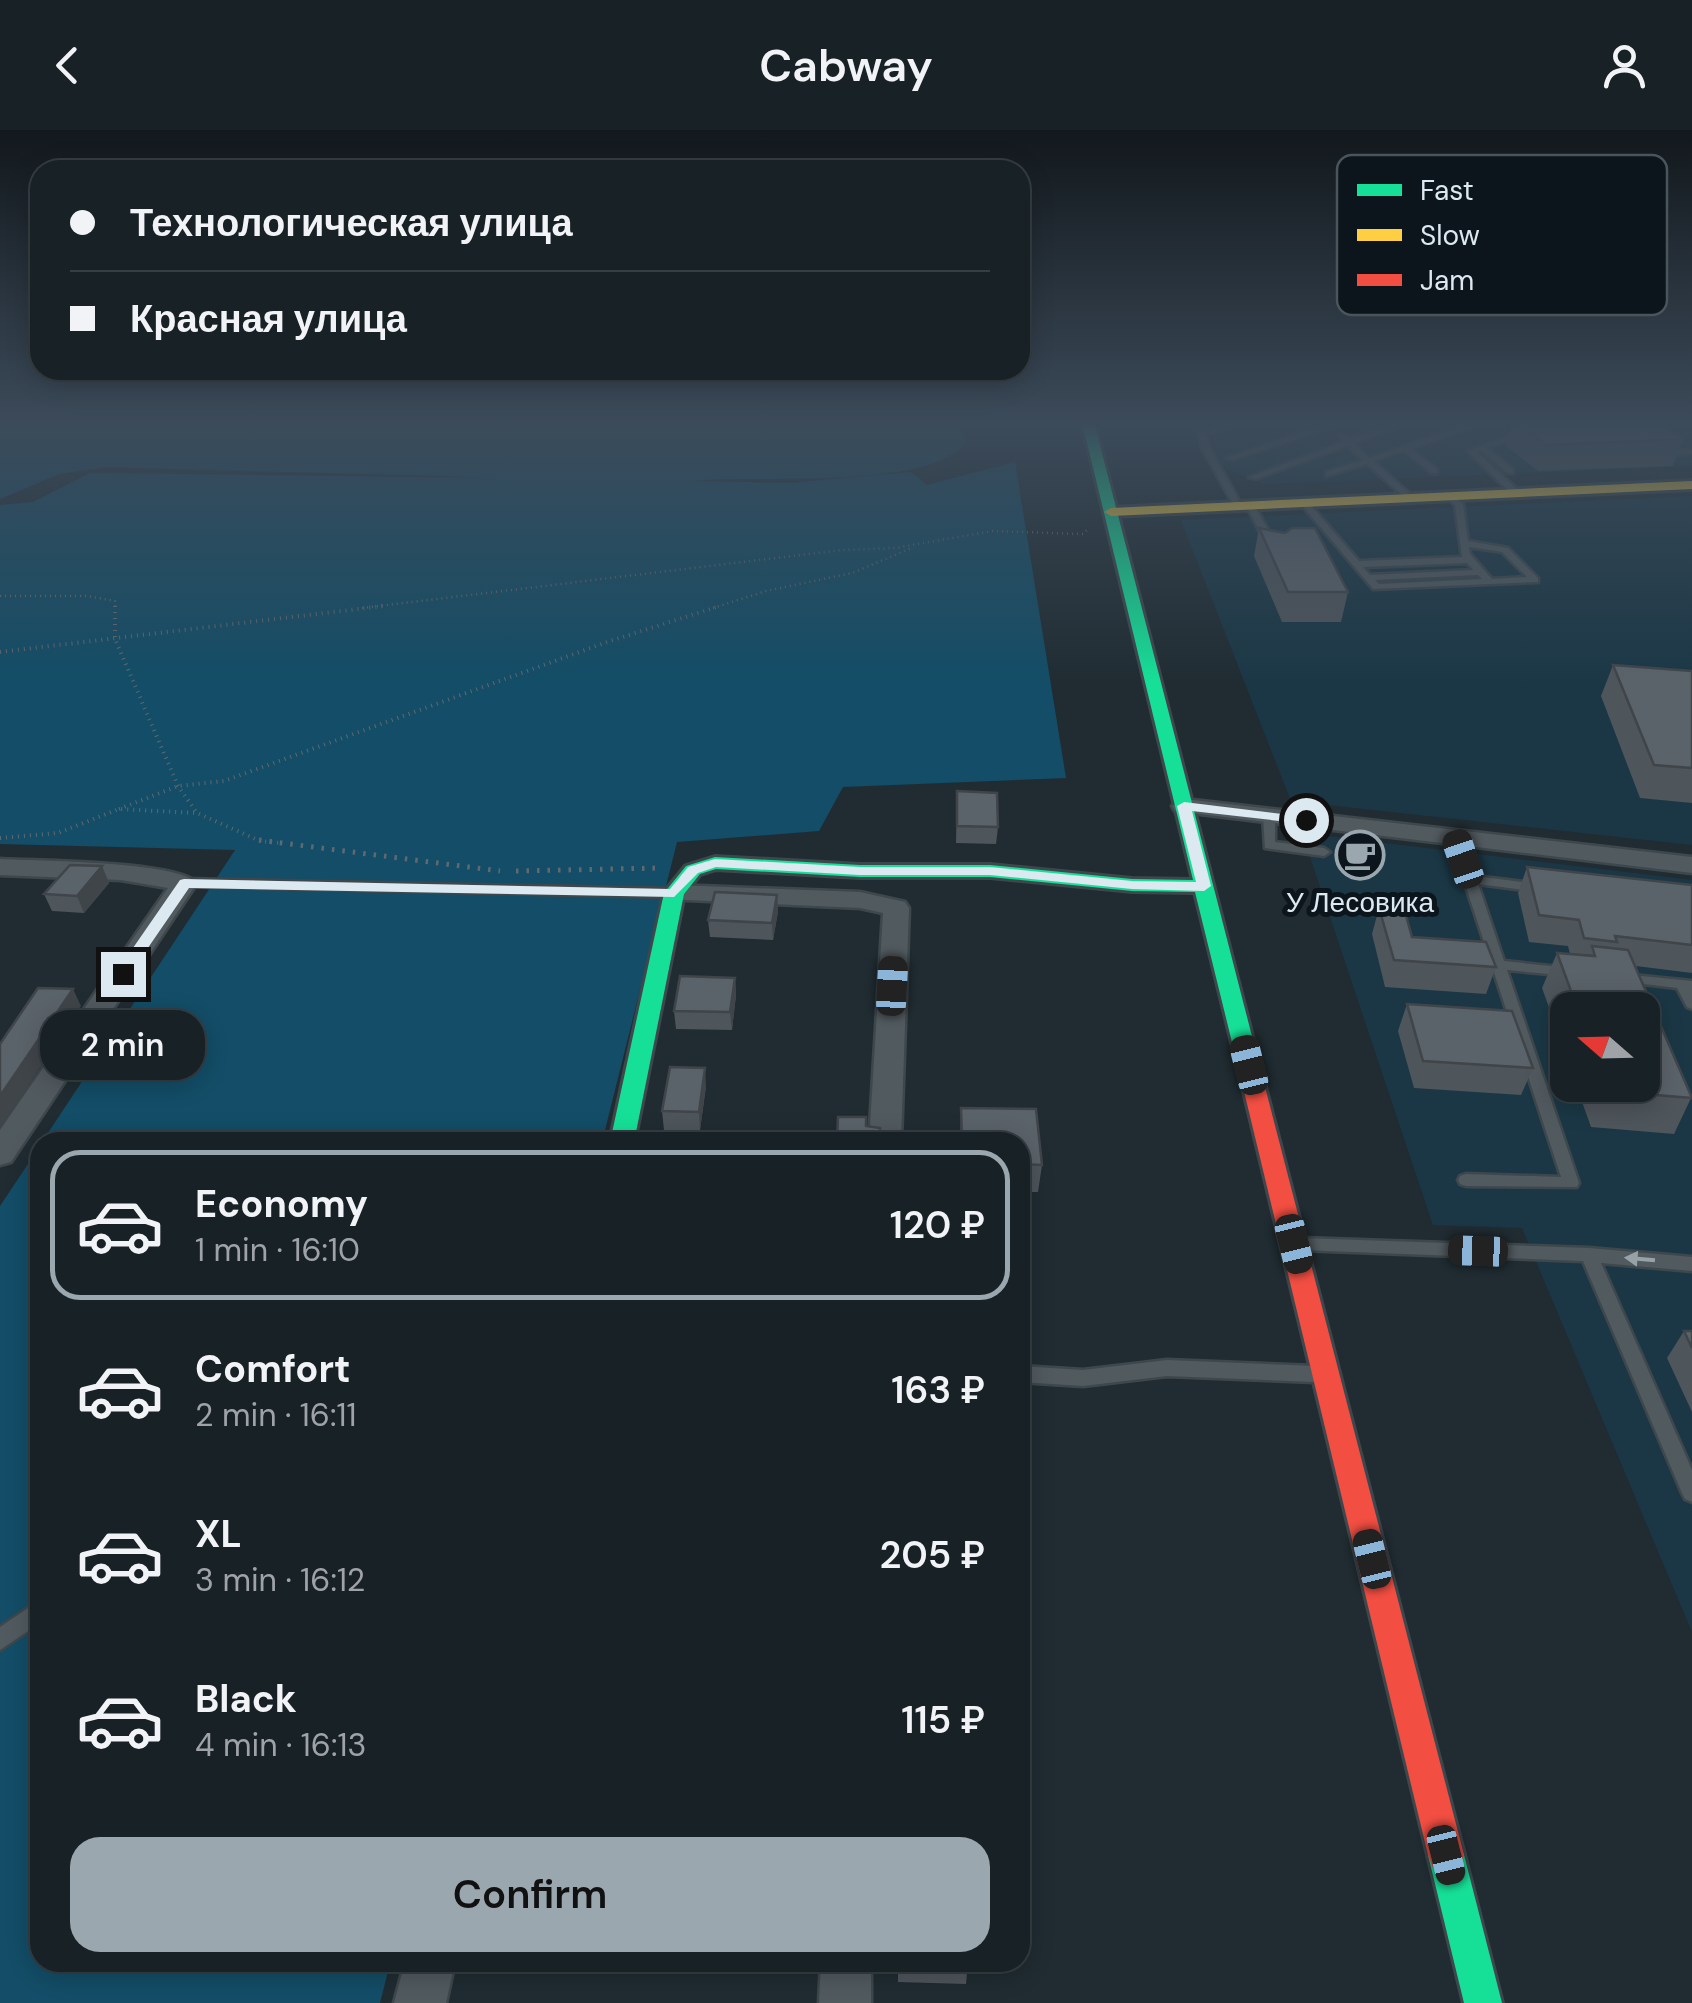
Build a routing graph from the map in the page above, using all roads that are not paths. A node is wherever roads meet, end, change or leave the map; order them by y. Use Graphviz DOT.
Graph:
graph roads {
  1 [pos="1168,509"];
  2 [pos="1246,509"];
  3 [pos="1310,509"];
  4 [pos="1460,509"];
  5 [pos="1110,512"];
  6 [pos="1464,542"];
  7 [pos="1277,556"];
  8 [pos="1468,560"];
  9 [pos="1357,564"];
  10 [pos="1480,572"];
  11 [pos="1368,577"];
  12 [pos="1489,582"];
  13 [pos="1184,806"];
  14 [pos="1269,816"];
  15 [pos="1456,838"];
  16 [pos="1324,852"];
  17 [pos="1692,866"];
  18 [pos="0,867"];
  19 [pos="1470,880"];
  20 [pos="184,883"];
  21 [pos="1204,886"];
  22 [pos="1562,890"];
  23 [pos="674,893"];
  24 [pos="1499,965"];
  25 [pos="1590,974"];
  26 [pos="1609,976"];
  27 [pos="1687,985"];
  28 [pos="1692,1004"];
  29 [pos="624,1132"];
  30 [pos="885,1132"];
  31 [pos="0,1154"];
  32 [pos="1466,1180"];
  33 [pos="1294,1244"];
  34 [pos="1589,1255"];
  35 [pos="1692,1264"];
  36 [pos="1326,1374"];
  37 [pos="1030,1375"];
  38 [pos="1692,1493"];
  39 [pos="30,1618"];
  40 [pos="0,1640"];
  41 [pos="428,1972"];
  42 [pos="846,1972"];
  43 [pos="420,2003"];
  44 [pos="844,2003"];
  45 [pos="1483,2003"];
  1 -- 5 [label="main road"];
  2 -- 7 [label="lane"];
  3 -- 9 [label="lane"];
  4 -- 6 [label="lane"];
  5 -- 13 [label="main road"];
  6 -- 8 [label="lane"];
  6 -- 12 [label="lane"];
  8 -- 9 [label="lane"];
  8 -- 10 [label="lane"];
  9 -- 11 [label="lane"];
  10 -- 11 [label="lane"];
  10 -- 12 [label="lane"];
  11 -- 12 [label="lane"];
  13 -- 14 [label="street"];
  13 -- 21 [label="main road"];
  14 -- 15 [label="street"];
  14 -- 16 [label="lane"];
  15 -- 17 [label="street"];
  15 -- 19 [label="lane"];
  18 -- 20 [label="street"];
  19 -- 22 [label="lane"];
  19 -- 24 [label="lane"];
  20 -- 23 [label="lane"];
  20 -- 31 [label="street"];
  21 -- 23 [label="main road"];
  21 -- 33 [label="main road"];
  23 -- 29 [label="main road"];
  23 -- 30 [label="street"];
  24 -- 25 [label="lane"];
  24 -- 32 [label="lane"];
  26 -- 27 [label="lane"];
  27 -- 28 [label="lane"];
  33 -- 34 [label="lane"];
  33 -- 36 [label="main road"];
  35 -- 34 [label="lane, one-way"];
  34 -- 38 [label="lane"];
  36 -- 37 [label="lane"];
  36 -- 45 [label="main road"];
  39 -- 40 [label="lane"];
  41 -- 43 [label="street"];
  42 -- 44 [label="street"];
}
